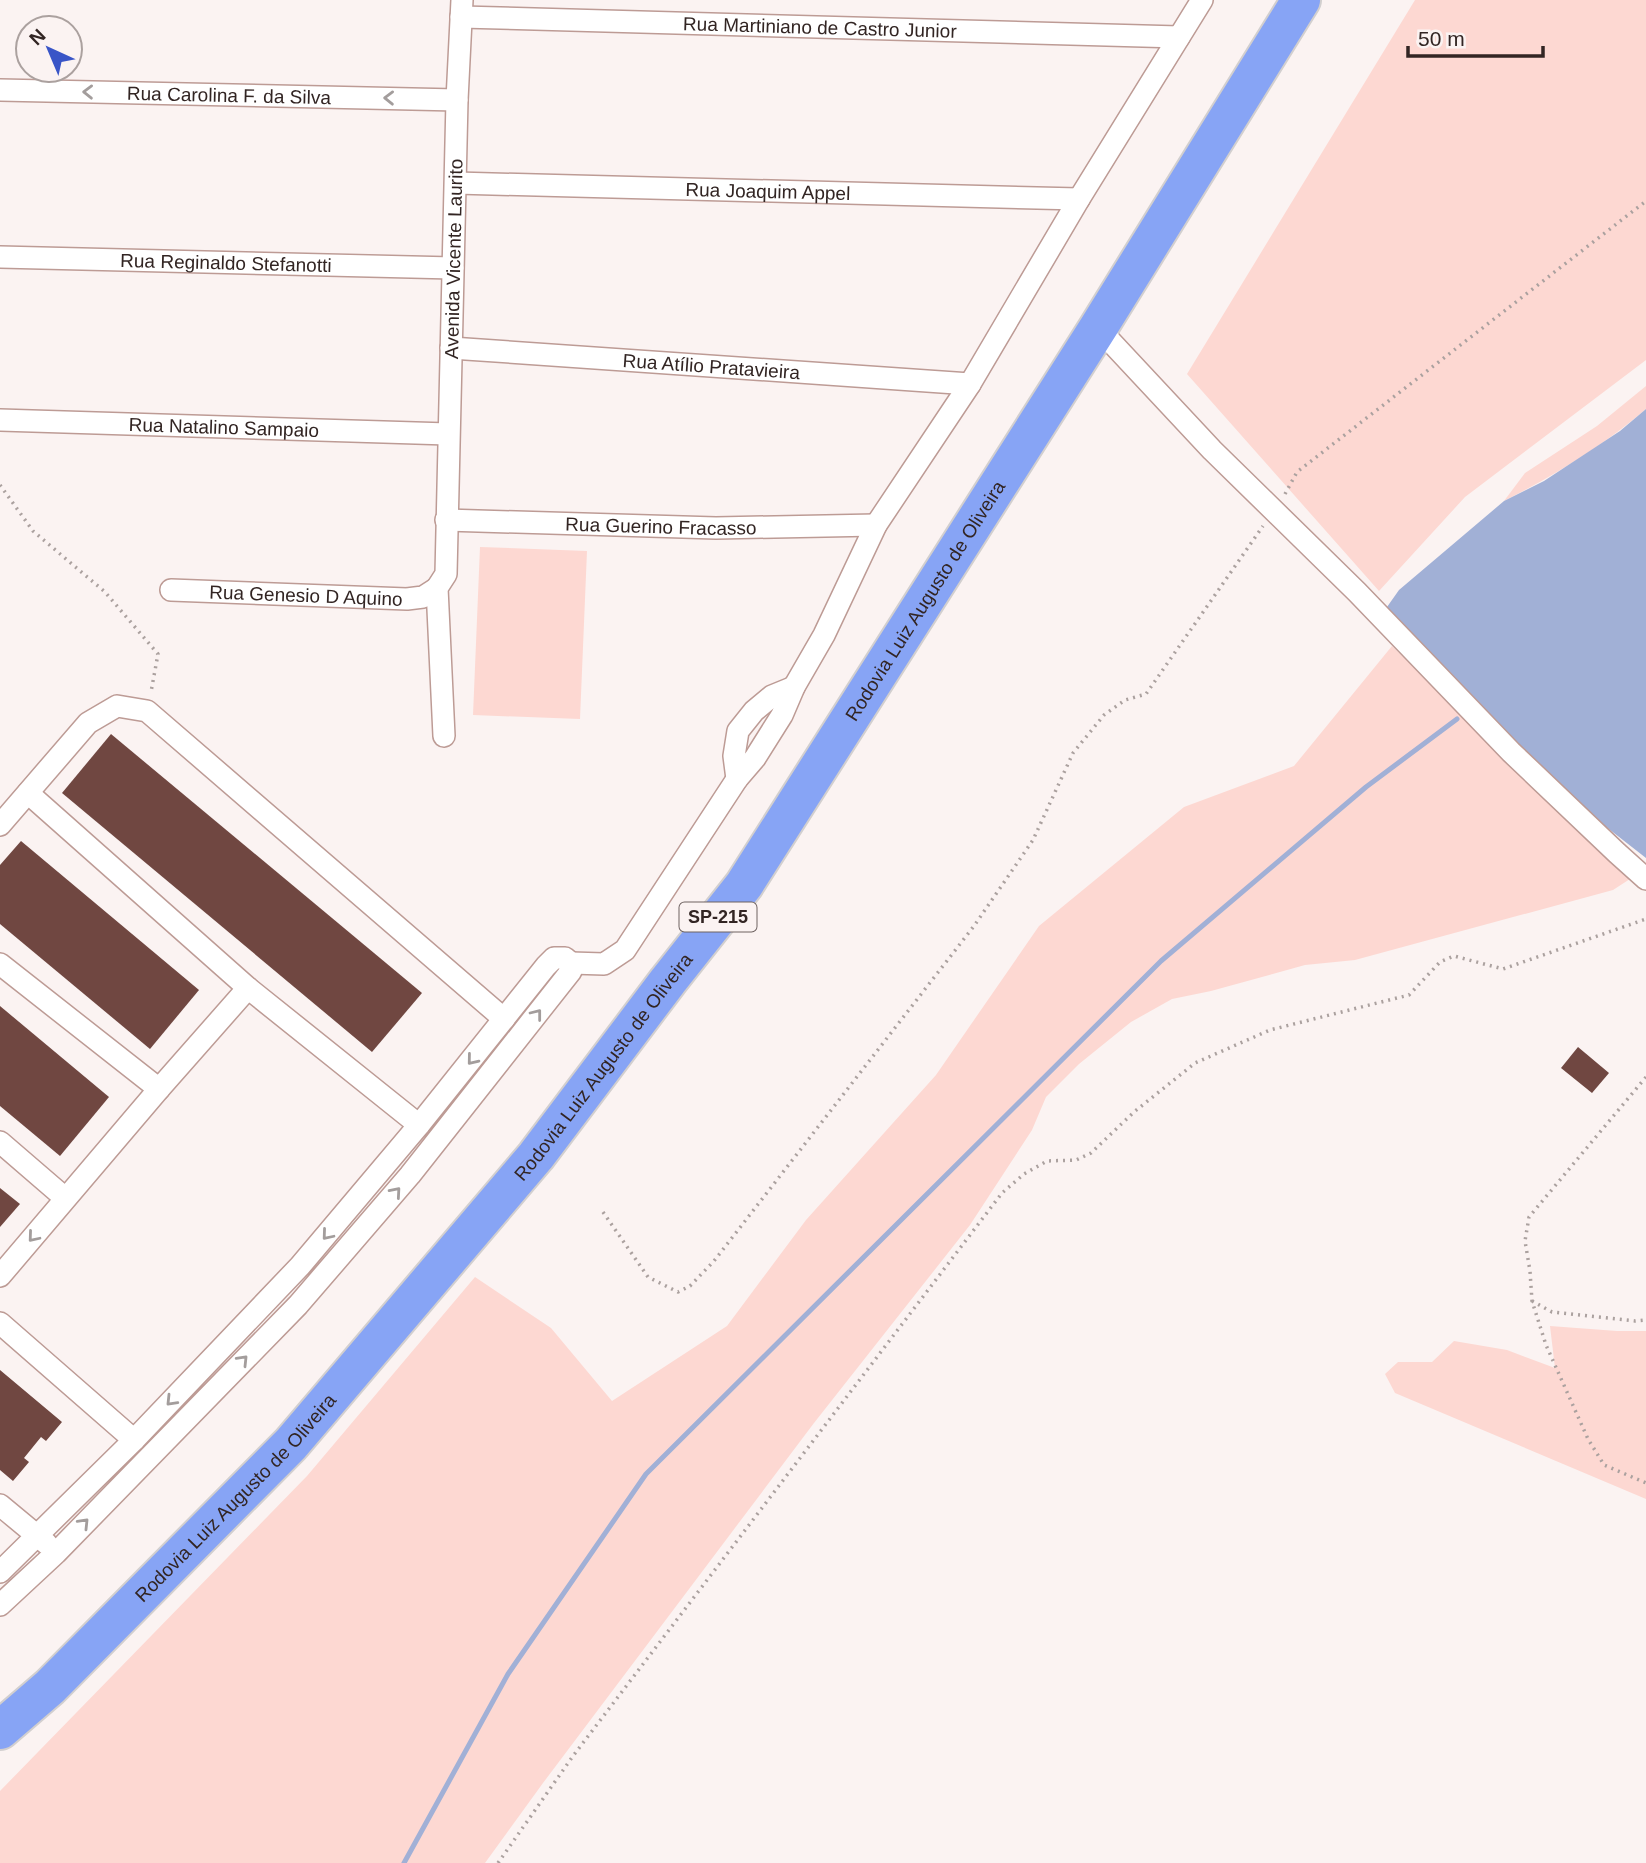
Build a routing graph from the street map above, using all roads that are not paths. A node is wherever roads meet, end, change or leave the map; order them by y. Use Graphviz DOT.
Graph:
graph roads {
  1 [pos="1202,0"];
  2 [pos="1301,0"];
  3 [pos="462,9"];
  4 [pos="1179,37"];
  5 [pos="0,90"];
  6 [pos="457,100"];
  7 [pos="456,183"];
  8 [pos="1079,199"];
  9 [pos="0,257"];
  10 [pos="453,268"];
  11 [pos="1098,327"];
  12 [pos="451,348"];
  13 [pos="970,384"];
  14 [pos="0,420"];
  15 [pos="448,434"];
  16 [pos="446,520"];
  17 [pos="876,525"];
  18 [pos="437,588"];
  19 [pos="171,590"];
  20 [pos="794,687"];
  21 [pos="444,736"];
  22 [pos="737,779"];
  23 [pos="28,793"];
  24 [pos="0,825"];
  25 [pos="1646,878"];
  26 [pos="571,963"];
  27 [pos="0,964"];
  28 [pos="248,988"];
  29 [pos="504,1019"];
  30 [pos="159,1089"];
  31 [pos="419,1125"];
  32 [pos="0,1142"];
  33 [pos="65,1198"];
  34 [pos="0,1276"];
  35 [pos="0,1323"];
  36 [pos="134,1440"];
  37 [pos="0,1505"];
  38 [pos="38,1536"];
  39 [pos="56,1553"];
  40 [pos="0,1572"];
  41 [pos="0,1605"];
  42 [pos="0,1730"];
  1 -- 4 [label="street"];
  2 -- 11 [label="highway, Rodovia Luiz Augusto de Oliveira / SP-215"];
  3 -- 4 [label="street, Rua Martiniano de Castro Junior"];
  3 -- 6 [label="street, Avenida Vicente Laurito"];
  4 -- 8 [label="street"];
  6 -- 5 [label="street, Rua Carolina F. da Silva, one-way"];
  6 -- 7 [label="street, Avenida Vicente Laurito"];
  7 -- 8 [label="street, Rua Joaquim Appel"];
  7 -- 10 [label="street, Avenida Vicente Laurito"];
  8 -- 13 [label="street"];
  9 -- 10 [label="street, Rua Reginaldo Stefanotti"];
  10 -- 12 [label="street, Avenida Vicente Laurito"];
  11 -- 25 [label="street"];
  11 -- 42 [label="highway, Rodovia Luiz Augusto de Oliveira / SP-215"];
  12 -- 13 [label="street, Rua Atílio Pratavieira"];
  12 -- 15 [label="street, Avenida Vicente Laurito"];
  13 -- 17 [label="street"];
  14 -- 15 [label="street, Rua Natalino Sampaio"];
  15 -- 16 [label="street, Avenida Vicente Laurito"];
  16 -- 17 [label="street, Rua Guerino Fracasso"];
  16 -- 18 [label="street, Avenida Vicente Laurito"];
  17 -- 20 [label="street"];
  18 -- 19 [label="street, Rua Genesio D Aquino"];
  18 -- 21 [label="street, Avenida Vicente Laurito"];
  20 -- 22 [label="street"];
  20 -- 22 [label="street"];
  22 -- 26 [label="street"];
  23 -- 24 [label="street"];
  23 -- 28 [label="street"];
  23 -- 29 [label="street"];
  26 -- 29 [label="street"];
  39 -- 26 [label="street, one-way"];
  27 -- 30 [label="street"];
  28 -- 30 [label="street"];
  28 -- 31 [label="street"];
  29 -- 31 [label="street, one-way"];
  30 -- 33 [label="street"];
  31 -- 36 [label="street, one-way"];
  32 -- 33 [label="street"];
  33 -- 34 [label="street, one-way"];
  35 -- 36 [label="street"];
  36 -- 38 [label="street"];
  37 -- 38 [label="street"];
  38 -- 39 [label="street"];
  38 -- 40 [label="street"];
  39 -- 41 [label="street"];
}
